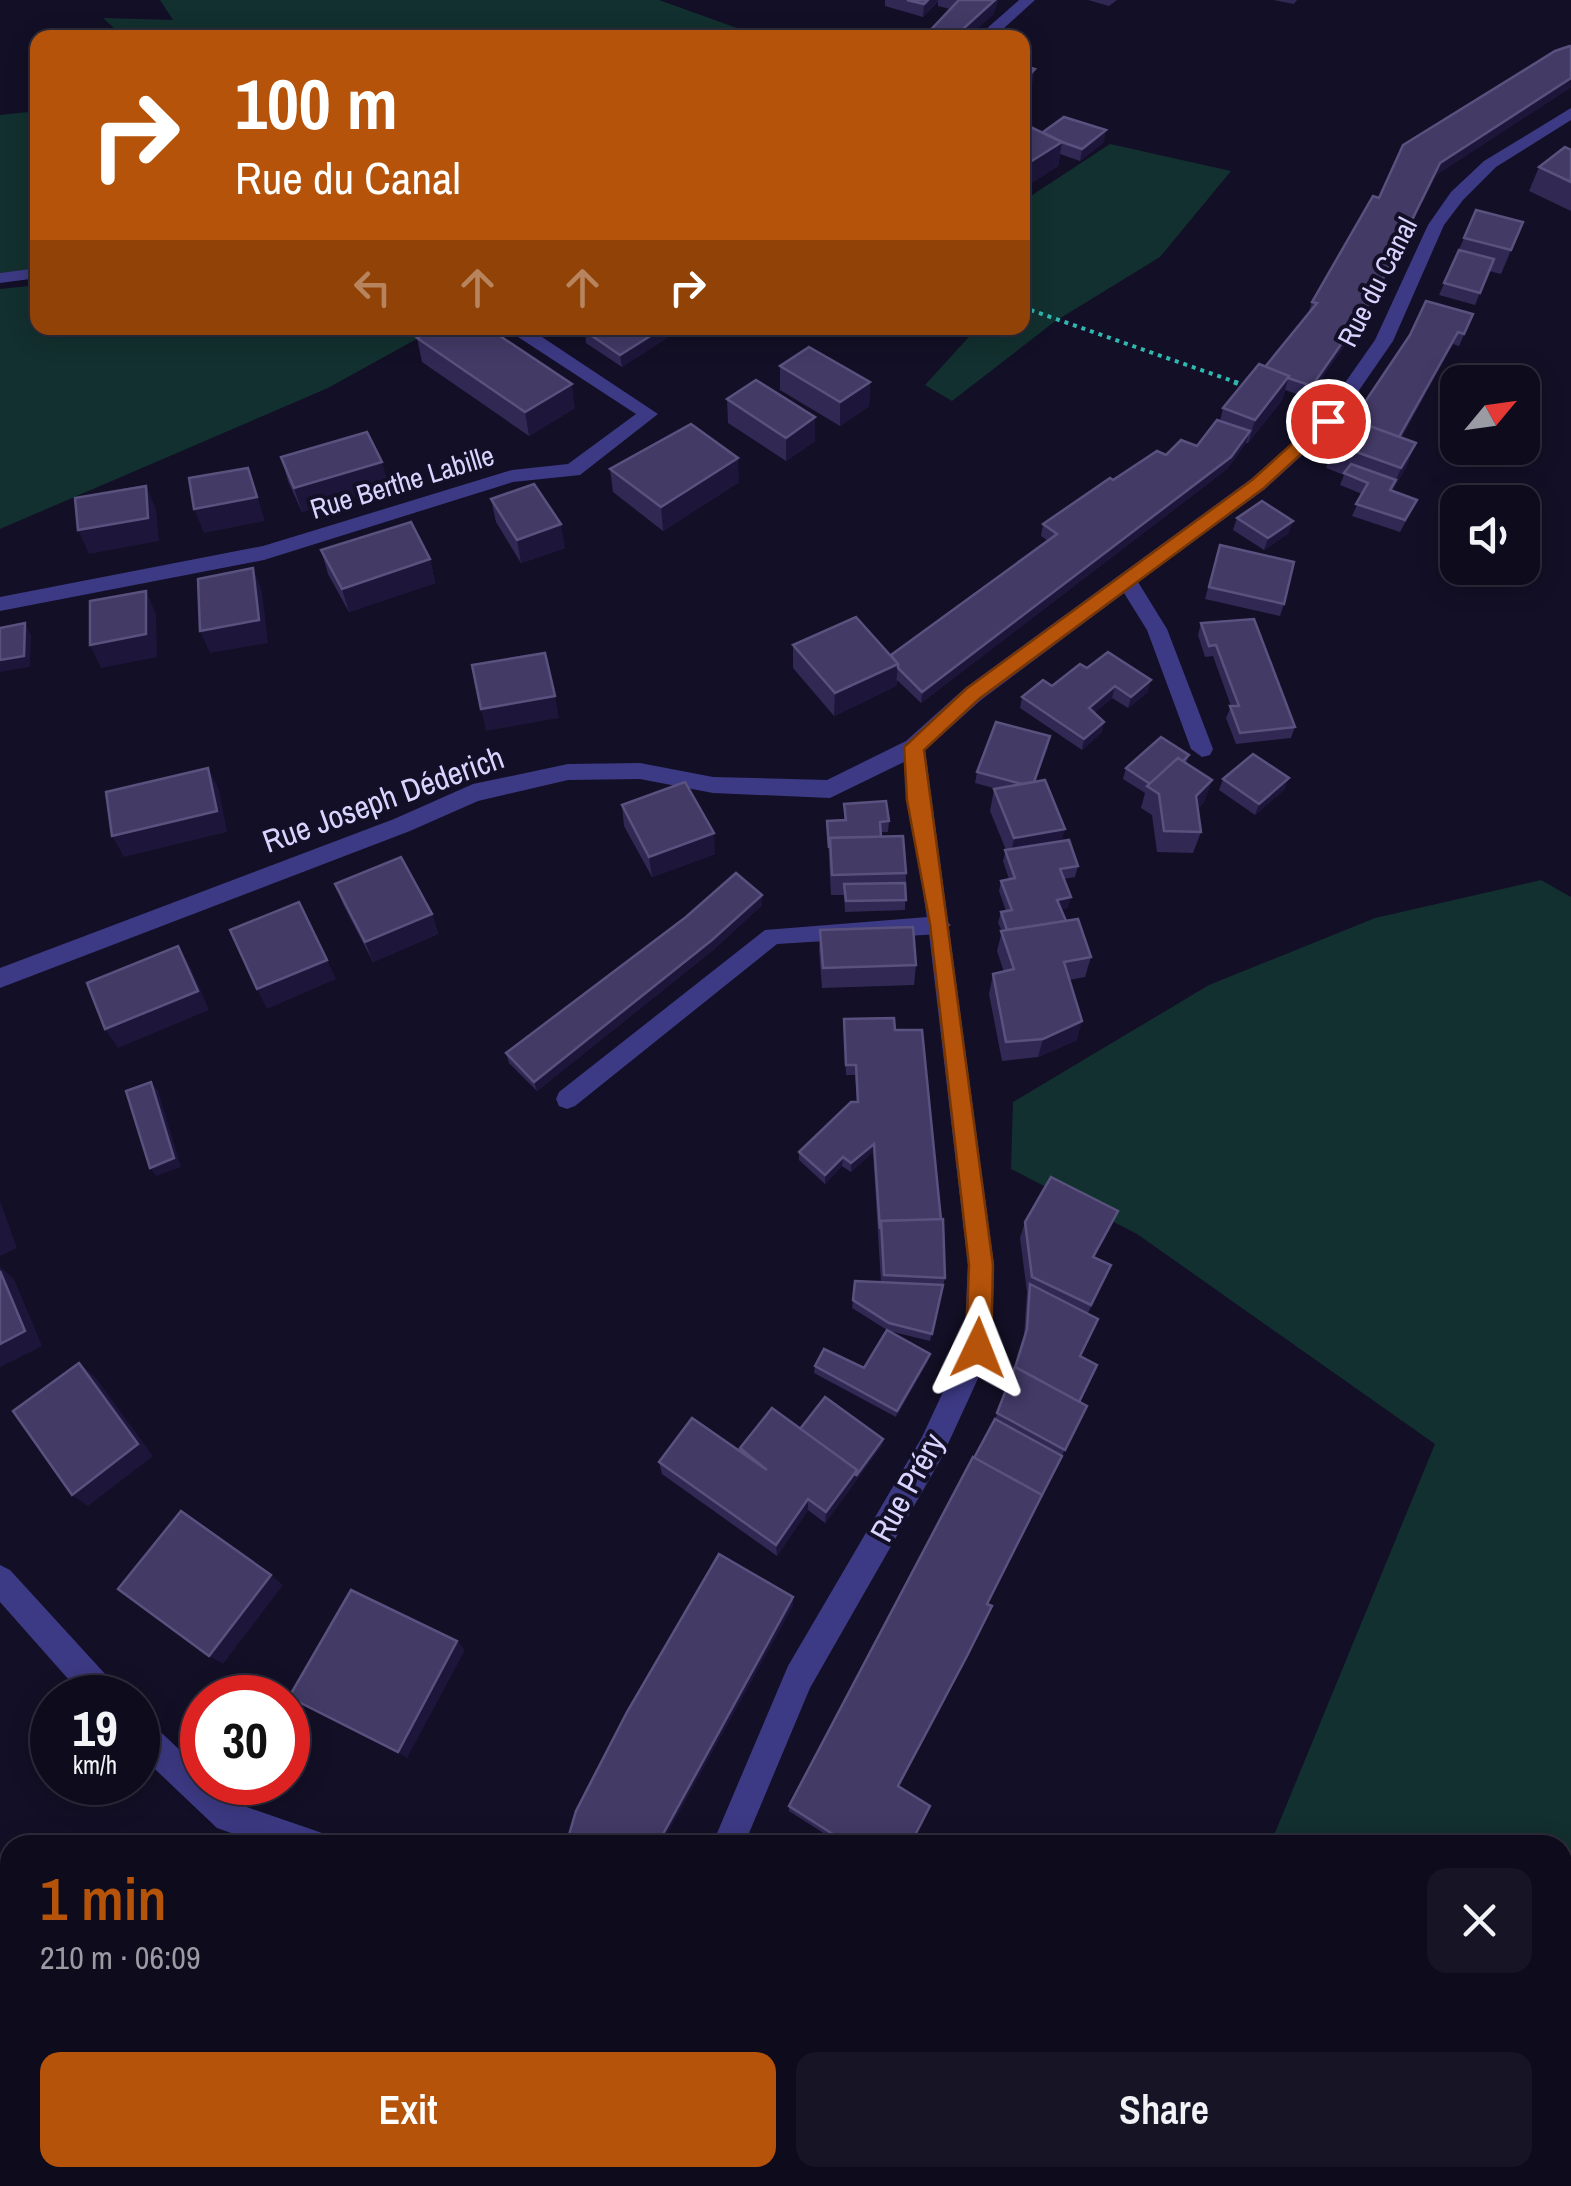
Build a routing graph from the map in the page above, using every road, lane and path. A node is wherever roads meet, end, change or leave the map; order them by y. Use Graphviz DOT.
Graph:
graph roads {
  1 [pos="1027,0"];
  2 [pos="992,30"];
  3 [pos="1571,113"];
  4 [pos="30,275"];
  5 [pos="0,278"];
  6 [pos="1030,311"];
  7 [pos="528,335"];
  8 [pos="1262,392"];
  9 [pos="1127,581"];
  10 [pos="0,604"];
  11 [pos="914,747"];
  12 [pos="1202,749"];
  13 [pos="940,924"];
  14 [pos="0,978"];
  15 [pos="566,1099"];
  16 [pos="0,1580"];
  17 [pos="85,1675"];
  18 [pos="160,1753"];
  19 [pos="283,1835"];
  20 [pos="732,1835"];
  1 -- 2 [label="street"];
  3 -- 9 [label="street, Rue du Canal"];
  4 -- 5 [label="street"];
  6 -- 8 [label="path"];
  7 -- 10 [label="street, Rue Berthe Labille"];
  9 -- 11 [label="street, Rue du Canal"];
  9 -- 12 [label="street"];
  11 -- 13 [label="street, Rue Préry"];
  11 -- 14 [label="street, Rue Joseph Déderich"];
  13 -- 15 [label="lane"];
  13 -- 20 [label="street, Rue Préry"];
  16 -- 17 [label="street"];
  18 -- 19 [label="street"];
}
